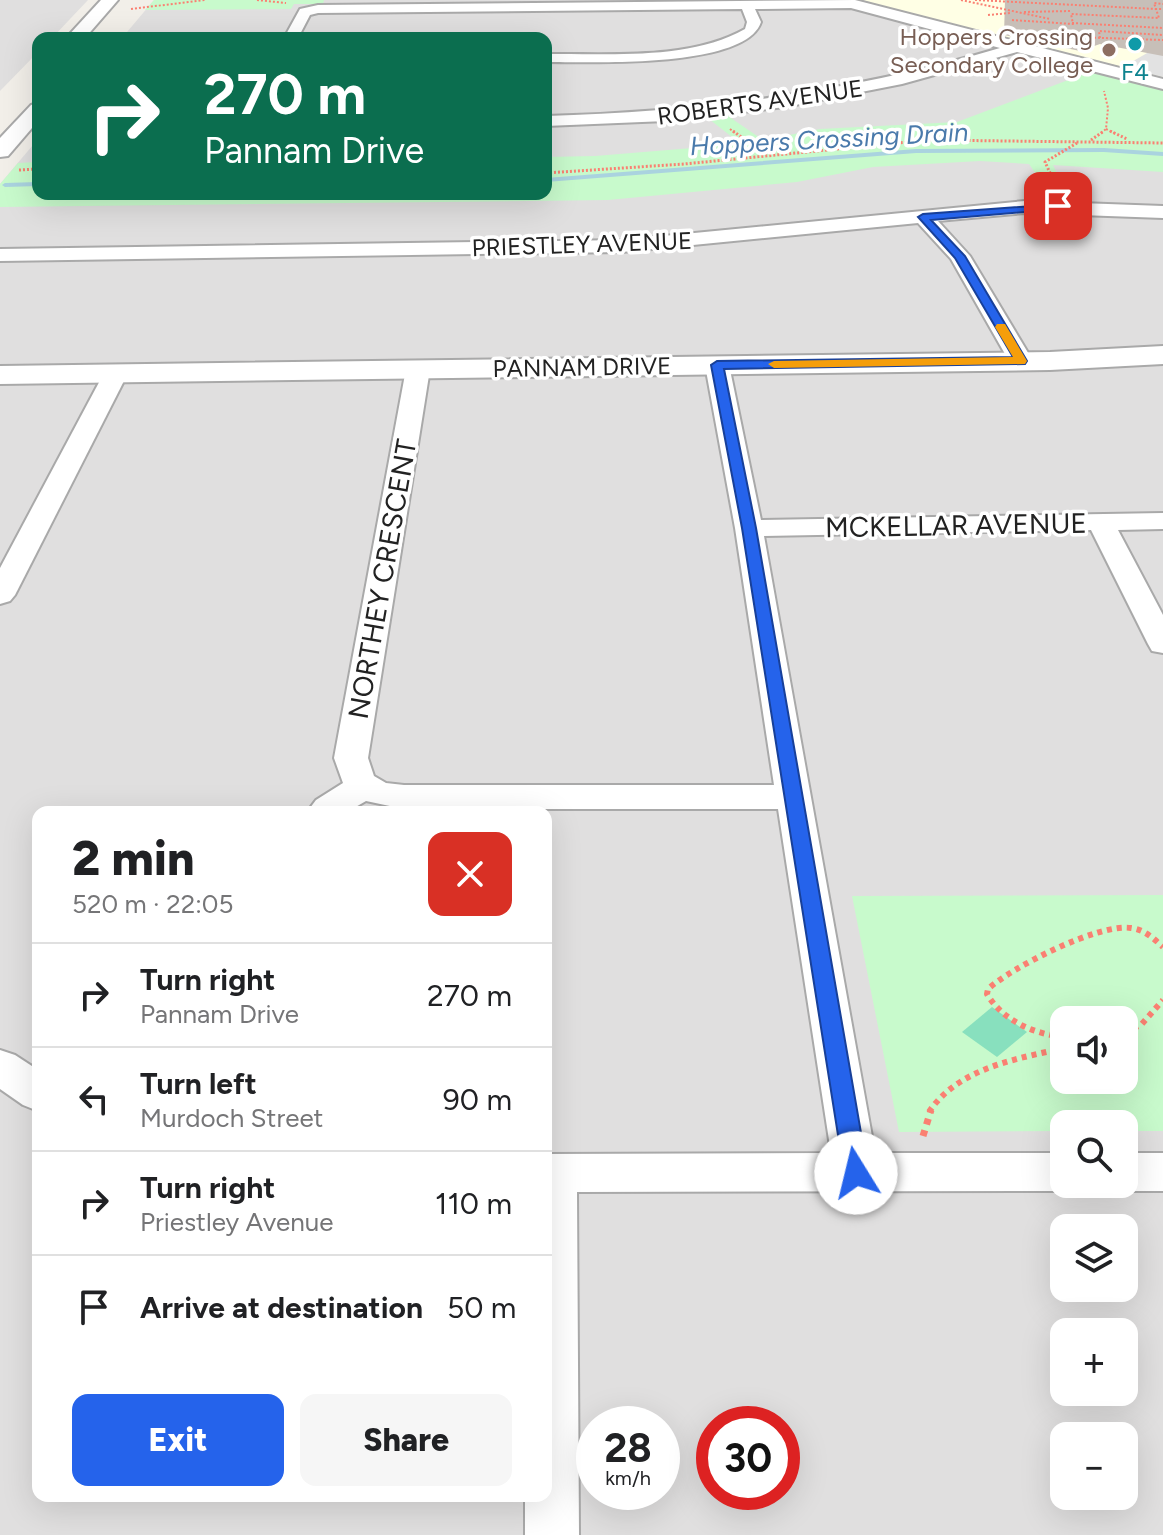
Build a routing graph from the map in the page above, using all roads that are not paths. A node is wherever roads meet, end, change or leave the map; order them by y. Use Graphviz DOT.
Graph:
graph roads {
  1 [pos="846,2"];
  2 [pos="118,5"];
  3 [pos="747,6"];
  4 [pos="108,29"];
  5 [pos="83,32"];
  6 [pos="294,32"];
  7 [pos="1018,47"];
  8 [pos="552,58"];
  9 [pos="1163,84"];
  10 [pos="552,121"];
  11 [pos="0,126"];
  12 [pos="30,126"];
  13 [pos="0,151"];
  14 [pos="1163,212"];
  15 [pos="923,217"];
  16 [pos="0,255"];
  17 [pos="1163,355"];
  18 [pos="1021,361"];
  19 [pos="717,365"];
  20 [pos="418,369"];
  21 [pos="116,373"];
  22 [pos="0,375"];
  23 [pos="1163,521"];
  24 [pos="1100,522"];
  25 [pos="749,528"];
  26 [pos="0,595"];
  27 [pos="1163,644"];
  28 [pos="362,787"];
  29 [pos="792,797"];
  30 [pos="331,806"];
  31 [pos="0,1067"];
  32 [pos="32,1089"];
  33 [pos="1050,1172"];
  34 [pos="1138,1172"];
  35 [pos="1163,1172"];
  36 [pos="552,1173"];
  37 [pos="856,1173"];
  38 [pos="552,1502"];
  39 [pos="552,1535"];
  1 -- 3 [label="street"];
  1 -- 7 [label="street"];
  2 -- 4 [label="street"];
  2 -- 5 [label="street"];
  3 -- 6 [label="street"];
  3 -- 8 [label="street"];
  7 -- 9 [label="street"];
  7 -- 10 [label="street, ROBERTS AVENUE"];
  11 -- 12 [label="street"];
  12 -- 13 [label="street"];
  14 -- 15 [label="street, PRIESTLEY AVENUE"];
  15 -- 16 [label="street, PRIESTLEY AVENUE"];
  15 -- 18 [label="street"];
  17 -- 18 [label="street, PANNAM DRIVE"];
  18 -- 19 [label="street, PANNAM DRIVE"];
  19 -- 20 [label="street, PANNAM DRIVE"];
  19 -- 25 [label="street"];
  20 -- 21 [label="street, PANNAM DRIVE"];
  20 -- 28 [label="street, NORTHEY CRESCENT"];
  21 -- 22 [label="street, PANNAM DRIVE"];
  21 -- 26 [label="street"];
  23 -- 24 [label="street, MCKELLAR AVENUE"];
  24 -- 25 [label="street, MCKELLAR AVENUE"];
  24 -- 27 [label="street"];
  25 -- 29 [label="street"];
  28 -- 29 [label="street"];
  28 -- 30 [label="street"];
  29 -- 37 [label="street"];
  31 -- 32 [label="street"];
  33 -- 37 [label="street"];
  34 -- 35 [label="street"];
  36 -- 37 [label="street"];
  38 -- 39 [label="street"];
}
